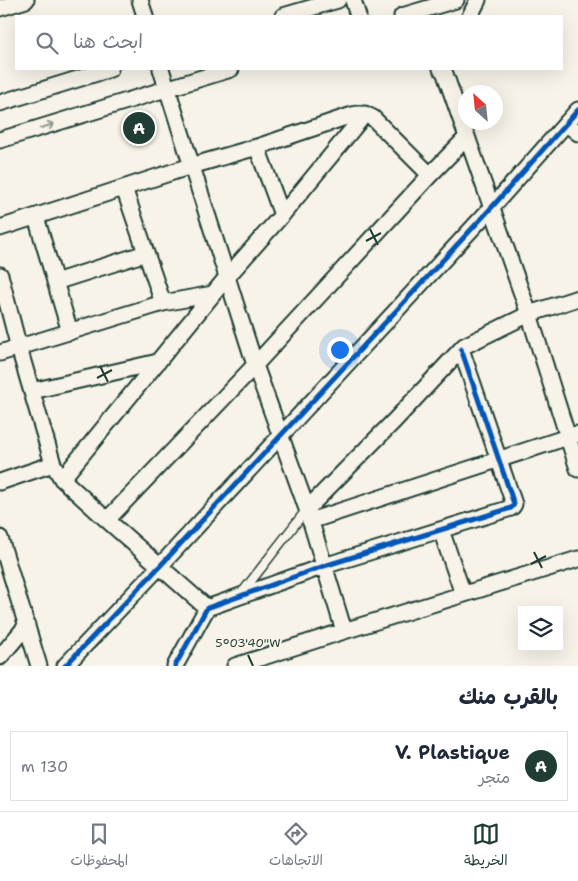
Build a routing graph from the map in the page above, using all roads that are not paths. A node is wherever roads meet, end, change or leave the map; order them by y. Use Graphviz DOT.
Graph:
graph roads {
  1 [pos="26,0"];
  2 [pos="140,0"];
  3 [pos="338,0"];
  4 [pos="353,0"];
  5 [pos="456,0"];
  6 [pos="478,0"];
  7 [pos="0,8"];
  8 [pos="145,15"];
  9 [pos="287,15"];
  10 [pos="358,15"];
  11 [pos="405,15"];
  12 [pos="470,15"];
  13 [pos="107,70"];
  14 [pos="161,70"];
  15 [pos="228,70"];
  16 [pos="443,70"];
  17 [pos="167,88"];
  18 [pos="0,103"];
  19 [pos="578,110"];
  20 [pos="365,114"];
  21 [pos="566,123"];
  22 [pos="578,133"];
  23 [pos="467,136"];
  24 [pos="0,140"];
  25 [pos="257,147"];
  26 [pos="191,166"];
  27 [pos="430,175"];
  28 [pos="124,188"];
  29 [pos="492,207"];
  30 [pos="282,215"];
  31 [pos="36,217"];
  32 [pos="0,228"];
  33 [pos="146,253"];
  34 [pos="0,275"];
  35 [pos="227,277"];
  36 [pos="55,282"];
  37 [pos="213,294"];
  38 [pos="578,298"];
  39 [pos="163,303"];
  40 [pos="529,314"];
  41 [pos="70,332"];
  42 [pos="19,348"];
  43 [pos="461,349"];
  44 [pos="0,353"];
  45 [pos="158,362"];
  46 [pos="255,365"];
  47 [pos="32,392"];
  48 [pos="281,434"];
  49 [pos="573,436"];
  50 [pos="498,460"];
  51 [pos="53,464"];
  52 [pos="578,469"];
  53 [pos="62,479"];
  54 [pos="0,482"];
  55 [pos="308,515"];
  56 [pos="107,520"];
  57 [pos="441,530"];
  58 [pos="0,538"];
  59 [pos="578,559"];
  60 [pos="160,566"];
  61 [pos="324,566"];
  62 [pos="462,594"];
  63 [pos="238,597"];
  64 [pos="207,608"];
  65 [pos="27,625"];
  66 [pos="344,631"];
  67 [pos="0,657"];
  68 [pos="39,666"];
  69 [pos="64,666"];
  70 [pos="175,666"];
  71 [pos="235,666"];
  1 -- 7 [label="street"];
  2 -- 8 [label="street"];
  3 -- 9 [label="street"];
  4 -- 10 [label="street"];
  5 -- 11 [label="street"];
  6 -- 12 [label="street"];
  13 -- 18 [label="street"];
  14 -- 17 [label="street"];
  15 -- 17 [label="street"];
  16 -- 23 [label="street"];
  24 -- 17 [label="street, one-way"];
  17 -- 26 [label="street"];
  19 -- 21 [label="street"];
  20 -- 25 [label="street"];
  20 -- 27 [label="street"];
  20 -- 30 [label="street"];
  21 -- 22 [label="street"];
  21 -- 29 [label="street"];
  23 -- 27 [label="street"];
  23 -- 29 [label="street"];
  25 -- 26 [label="street"];
  25 -- 30 [label="street"];
  26 -- 28 [label="street"];
  26 -- 35 [label="street"];
  27 -- 46 [label="street"];
  28 -- 31 [label="street"];
  28 -- 33 [label="street"];
  29 -- 40 [label="street"];
  29 -- 48 [label="street"];
  30 -- 35 [label="street"];
  31 -- 32 [label="street"];
  31 -- 36 [label="street"];
  33 -- 36 [label="street"];
  33 -- 39 [label="street"];
  34 -- 42 [label="street"];
  35 -- 37 [label="street"];
  35 -- 46 [label="street"];
  36 -- 41 [label="street"];
  37 -- 39 [label="street"];
  37 -- 45 [label="street"];
  38 -- 40 [label="street"];
  39 -- 41 [label="street"];
  40 -- 43 [label="street"];
  40 -- 49 [label="street"];
  41 -- 42 [label="street"];
  42 -- 44 [label="street"];
  42 -- 47 [label="street"];
  43 -- 50 [label="street"];
  43 -- 55 [label="street"];
  45 -- 47 [label="street"];
  45 -- 53 [label="street"];
  46 -- 48 [label="street"];
  46 -- 56 [label="street"];
  47 -- 51 [label="street"];
  48 -- 55 [label="street"];
  48 -- 60 [label="street"];
  49 -- 50 [label="street"];
  49 -- 52 [label="street"];
  50 -- 55 [label="street"];
  50 -- 57 [label="street"];
  51 -- 53 [label="street"];
  51 -- 54 [label="street"];
  53 -- 56 [label="street"];
  55 -- 61 [label="street"];
  55 -- 63 [label="lane"];
  56 -- 60 [label="street"];
  57 -- 61 [label="street"];
  57 -- 62 [label="street"];
  58 -- 65 [label="street"];
  59 -- 62 [label="street"];
  60 -- 64 [label="street"];
  60 -- 69 [label="street"];
  61 -- 63 [label="street"];
  61 -- 66 [label="street"];
  62 -- 66 [label="street"];
  63 -- 64 [label="street"];
  64 -- 70 [label="street"];
  65 -- 67 [label="street"];
  65 -- 68 [label="street"];
  66 -- 71 [label="street"];
}
